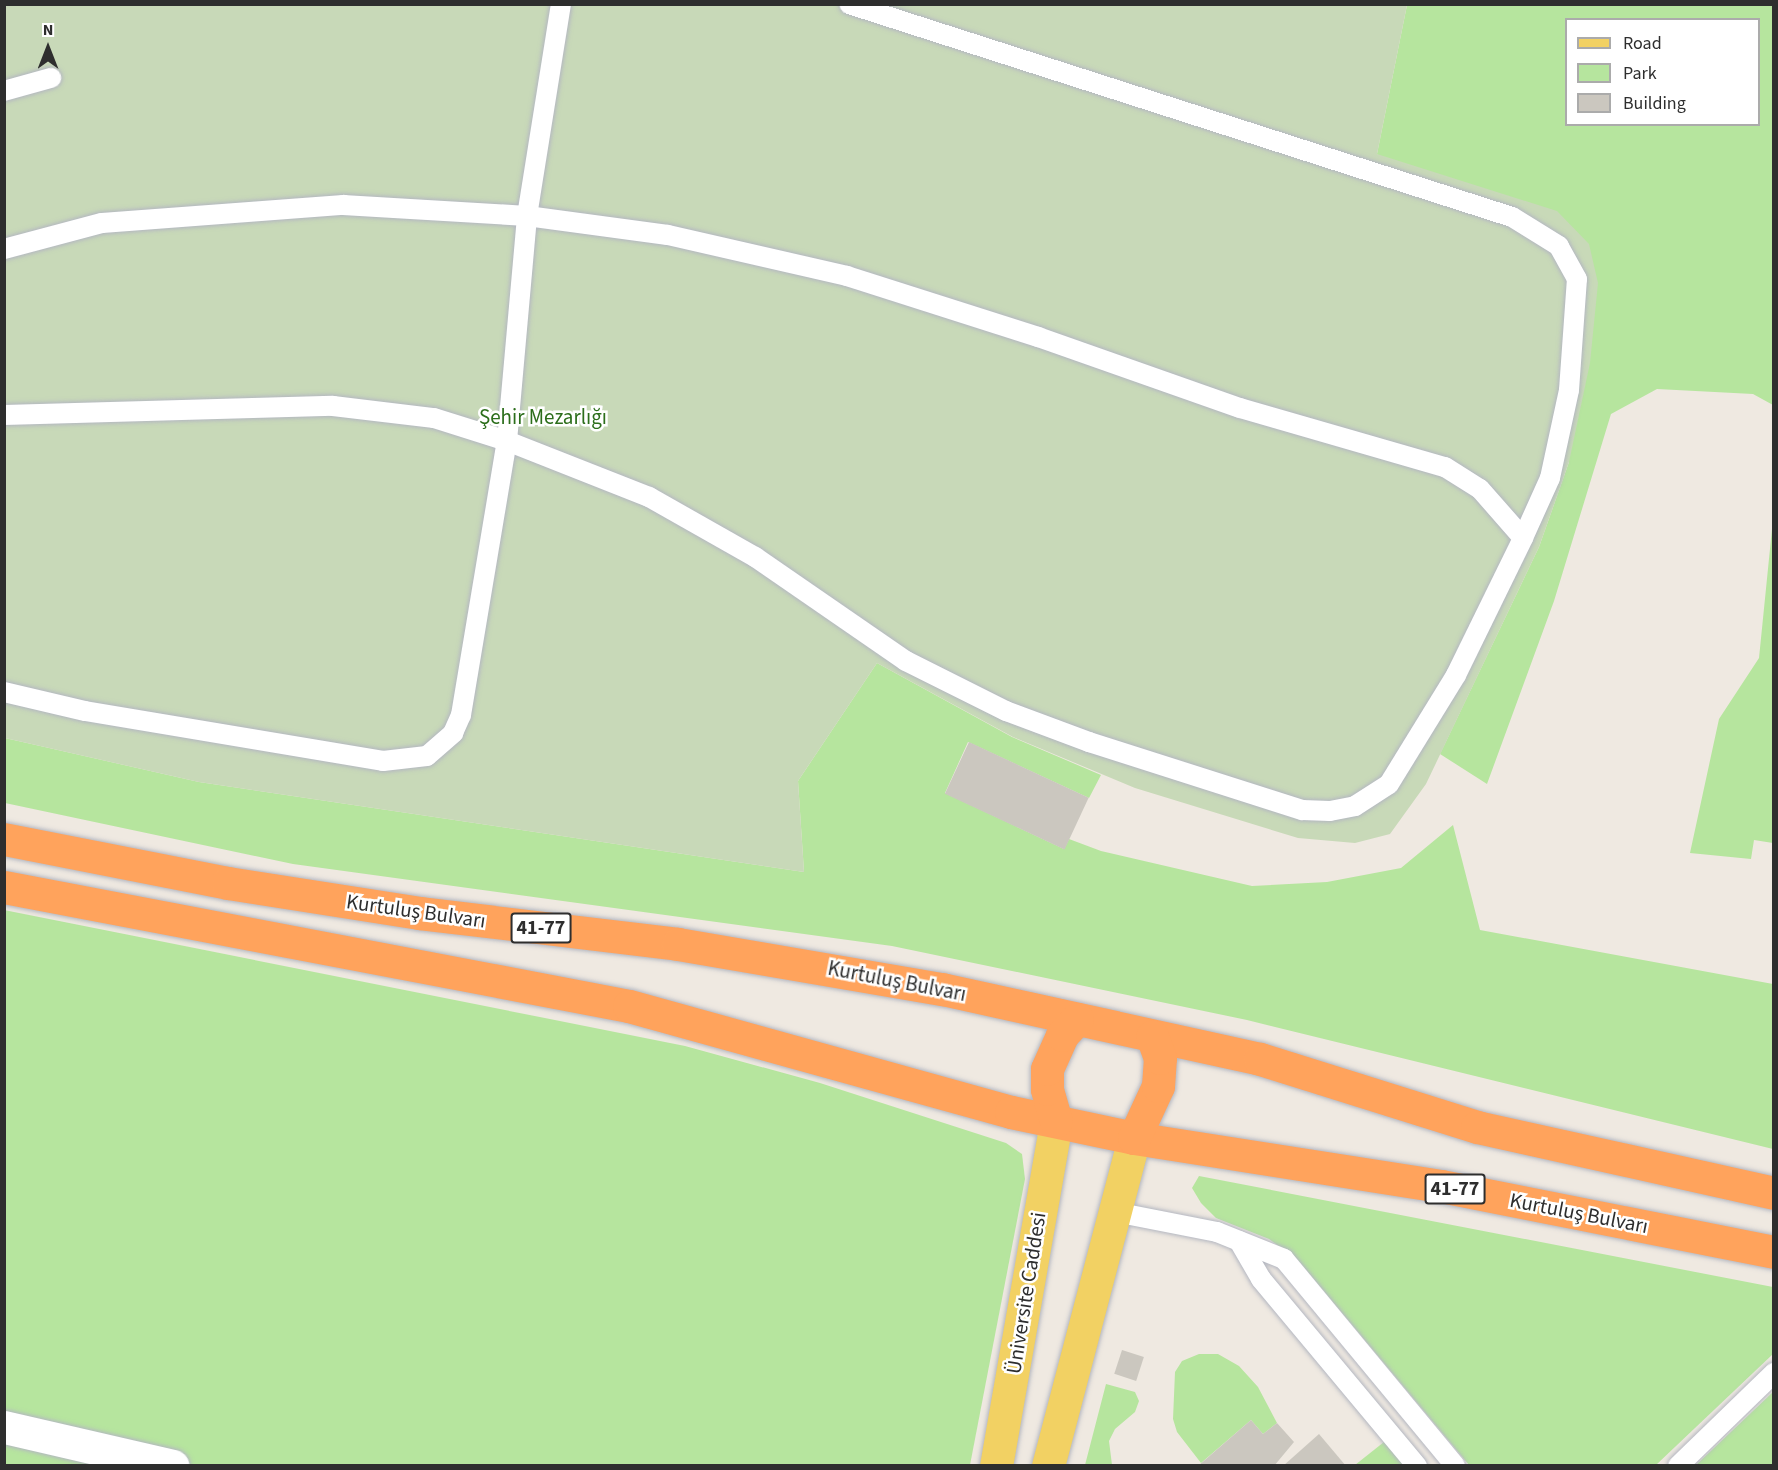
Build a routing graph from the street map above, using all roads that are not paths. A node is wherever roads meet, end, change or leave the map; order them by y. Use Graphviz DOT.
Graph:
graph roads {
  1 [pos="561,4"];
  2 [pos="849,4"];
  3 [pos="51,78"];
  4 [pos="4,91"];
  5 [pos="527,216"];
  6 [pos="9,248"];
  7 [pos="4,415"];
  8 [pos="507,441"];
  9 [pos="1523,538"];
  10 [pos="4,692"];
  11 [pos="4,839"];
  12 [pos="4,887"];
  13 [pos="1077,1018"];
  14 [pos="1152,1036"];
  15 [pos="1056,1121"];
  16 [pos="1134,1138"];
  17 [pos="1773,1193"];
  18 [pos="1115,1212"];
  19 [pos="1239,1241"];
  20 [pos="1773,1252"];
  21 [pos="1773,1373"];
  22 [pos="4,1427"];
  23 [pos="173,1466"];
  24 [pos="996,1466"];
  25 [pos="1048,1466"];
  26 [pos="1417,1466"];
  27 [pos="1455,1466"];
  28 [pos="1678,1466"];
  1 -- 5 [label="lane"];
  2 -- 9 [label="lane"];
  3 -- 4 [label="lane"];
  5 -- 6 [label="lane"];
  5 -- 8 [label="lane"];
  5 -- 9 [label="lane"];
  7 -- 8 [label="lane"];
  8 -- 9 [label="lane"];
  8 -- 10 [label="lane"];
  11 -- 13 [label="highway, Kurtuluş Bulvarı / 41-77"];
  12 -- 15 [label="highway"];
  13 -- 14 [label="highway"];
  13 -- 15 [label="highway"];
  14 -- 16 [label="highway"];
  14 -- 17 [label="highway"];
  15 -- 16 [label="highway"];
  15 -- 24 [label="main road, Üniversite Caddesi"];
  16 -- 18 [label="main road"];
  16 -- 20 [label="highway, Kurtuluş Bulvarı / 41-77"];
  18 -- 19 [label="lane"];
  18 -- 25 [label="main road"];
  19 -- 26 [label="lane"];
  19 -- 27 [label="lane"];
  21 -- 28 [label="lane"];
  22 -- 23 [label="street"];
}
